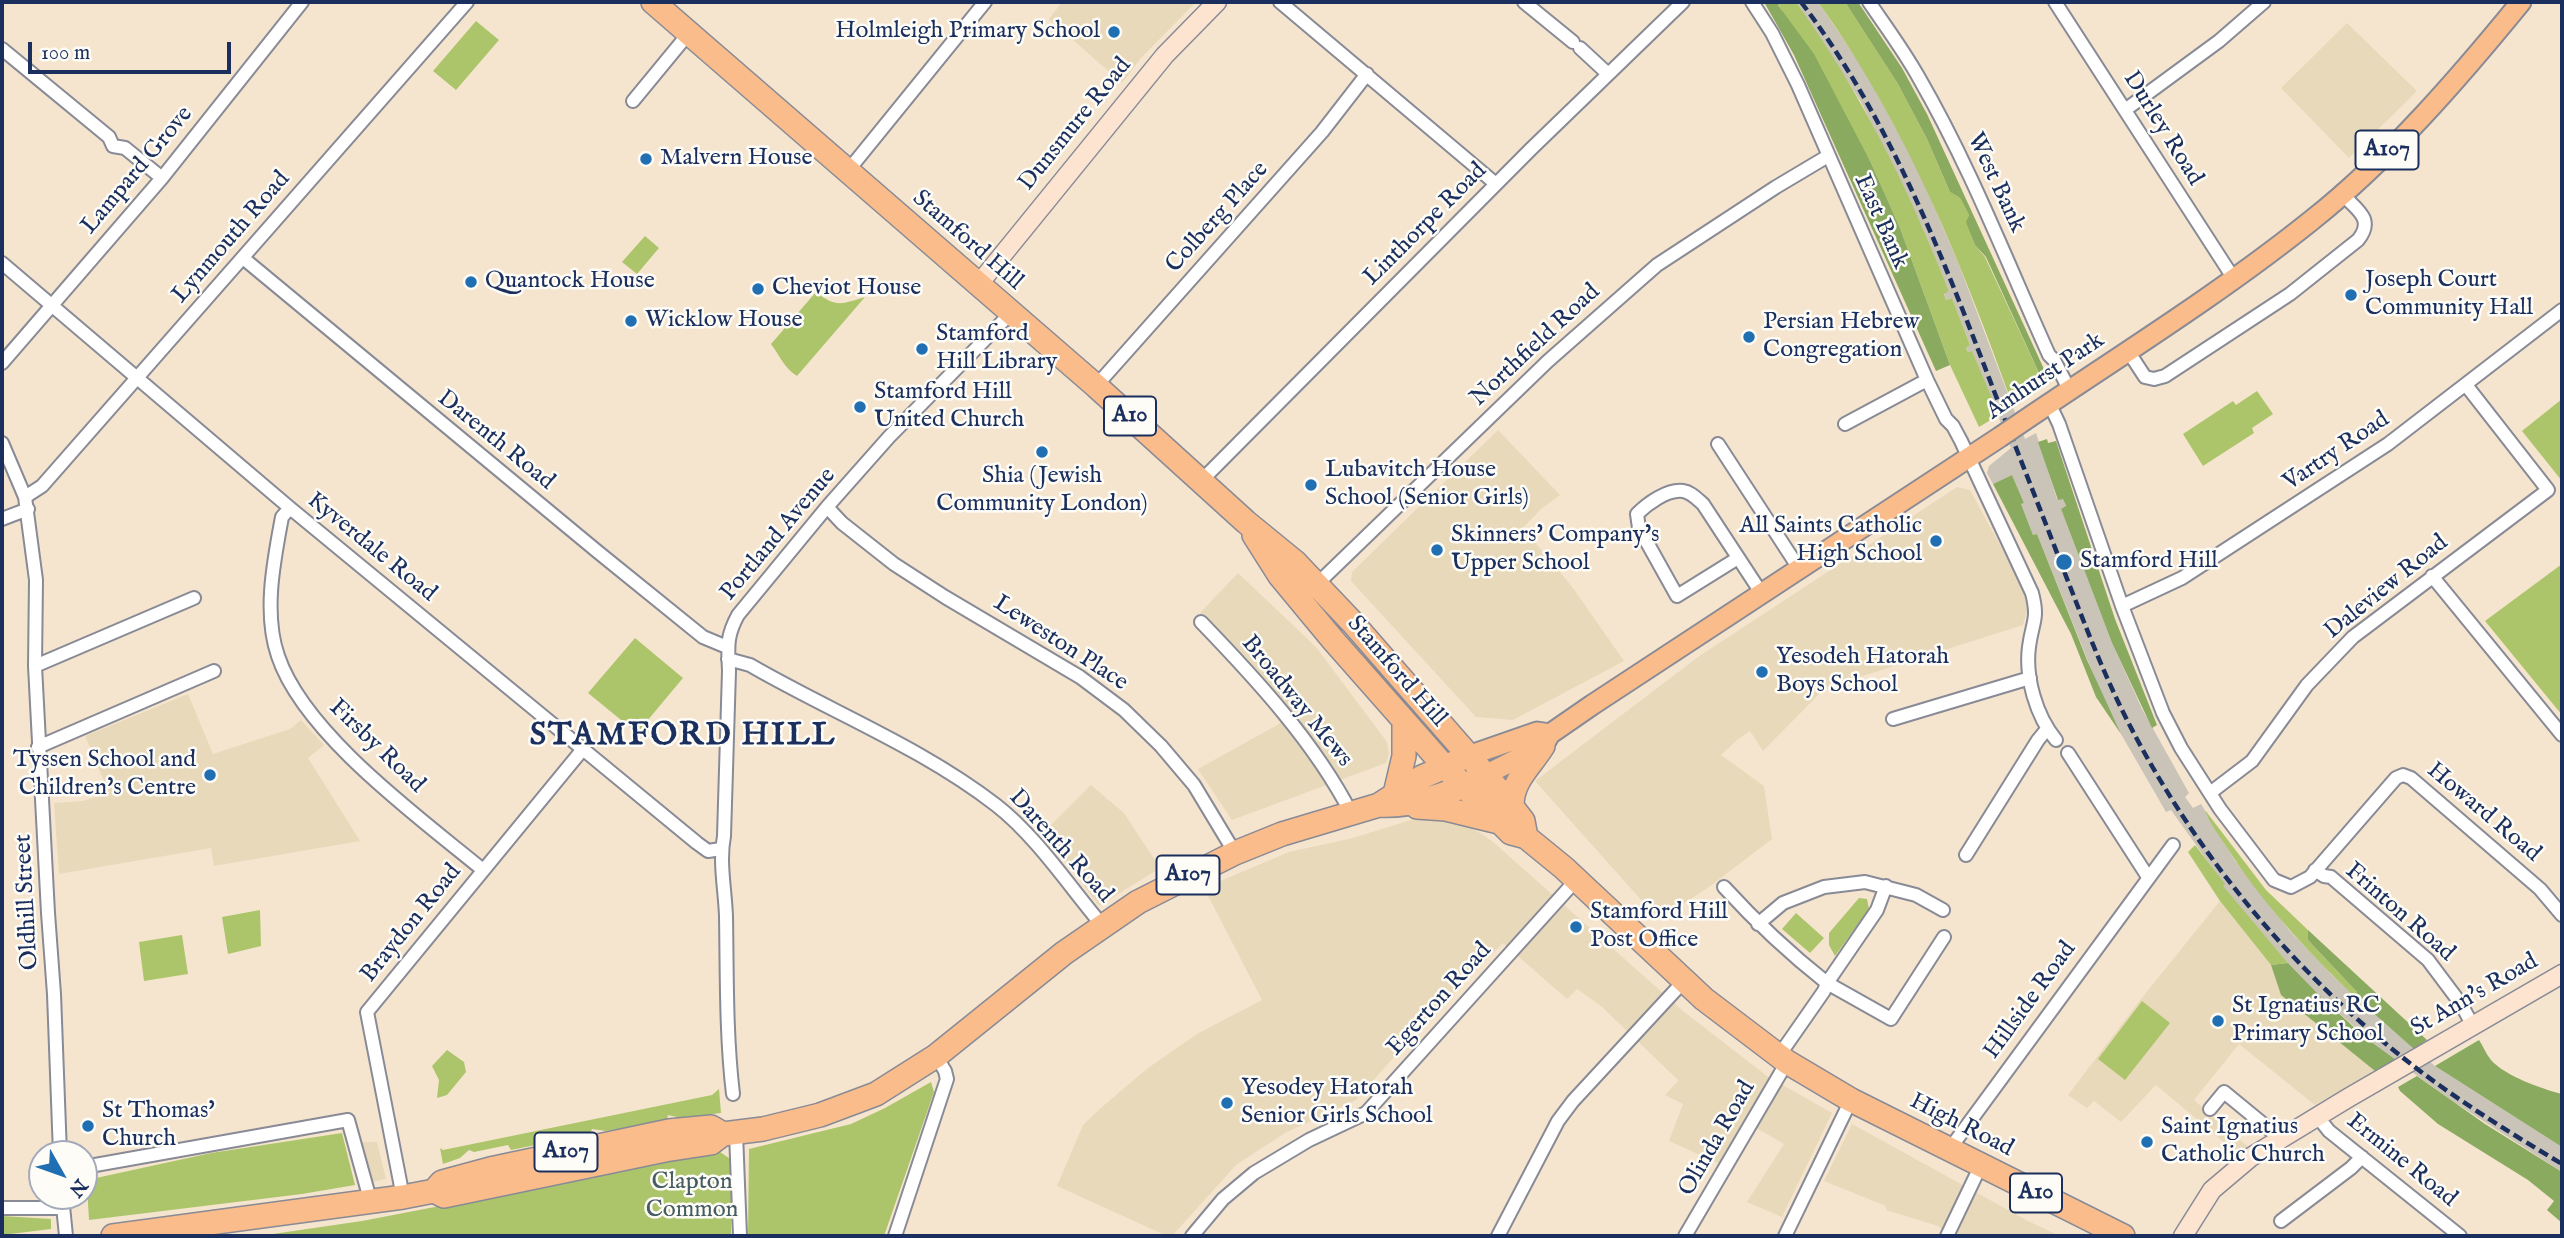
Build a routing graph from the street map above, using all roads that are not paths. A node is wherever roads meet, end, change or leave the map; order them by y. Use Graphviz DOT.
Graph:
graph roads {
  1 [pos="302,2"];
  2 [pos="467,2"];
  3 [pos="653,2"];
  4 [pos="985,2"];
  5 [pos="1217,2"];
  6 [pos="1280,2"];
  7 [pos="1524,2"];
  8 [pos="1683,2"];
  9 [pos="1752,2"];
  10 [pos="1868,2"];
  11 [pos="2055,2"];
  12 [pos="2264,2"];
  13 [pos="2521,2"];
  14 [pos="690,33"];
  15 [pos="2,49"];
  16 [pos="1367,74"];
  17 [pos="1607,74"];
  18 [pos="633,101"];
  19 [pos="2125,110"];
  20 [pos="1828,156"];
  21 [pos="848,172"];
  22 [pos="162,178"];
  23 [pos="1496,184"];
  24 [pos="2342,194"];
  25 [pos="243,258"];
  26 [pos="2,262"];
  27 [pos="2234,279"];
  28 [pos="978,285"];
  29 [pos="53,304"];
  30 [pos="2562,310"];
  31 [pos="1011,313"];
  32 [pos="2128,351"];
  33 [pos="2,363"];
  34 [pos="136,380"];
  35 [pos="1927,380"];
  36 [pos="2466,385"];
  37 [pos="1096,386"];
  38 [pos="2069,389"];
  39 [pos="2049,403"];
  40 [pos="1845,424"];
  41 [pos="2,443"];
  42 [pos="1718,444"];
  43 [pos="1969,459"];
  44 [pos="1201,481"];
  45 [pos="26,503"];
  46 [pos="827,507"];
  47 [pos="290,509"];
  48 [pos="2,519"];
  49 [pos="1246,522"];
  50 [pos="1738,558"];
  51 [pos="1800,570"];
  52 [pos="2432,576"];
  53 [pos="1318,584"];
  54 [pos="1762,594"];
  55 [pos="194,598"];
  56 [pos="1300,601"];
  57 [pos="2122,606"];
  58 [pos="1201,622"];
  59 [pos="1368,641"];
  60 [pos="728,653"];
  61 [pos="1348,658"];
  62 [pos="35,666"];
  63 [pos="214,671"];
  64 [pos="2030,678"];
  65 [pos="1893,719"];
  66 [pos="1404,722"];
  67 [pos="2047,729"];
  68 [pos="2562,736"];
  69 [pos="1546,740"];
  70 [pos="2056,740"];
  71 [pos="38,747"];
  72 [pos="583,749"];
  73 [pos="2068,753"];
  74 [pos="1468,756"];
  75 [pos="1444,767"];
  76 [pos="1485,775"];
  77 [pos="1464,786"];
  78 [pos="2210,793"];
  79 [pos="1391,802"];
  80 [pos="1352,814"];
  81 [pos="1506,814"];
  82 [pos="2173,845"];
  83 [pos="721,849"];
  84 [pos="1235,853"];
  85 [pos="1966,855"];
  86 [pos="483,870"];
  87 [pos="2315,870"];
  88 [pos="2148,877"];
  89 [pos="1577,879"];
  90 [pos="1886,886"];
  91 [pos="1724,887"];
  92 [pos="1943,910"];
  93 [pos="2562,915"];
  94 [pos="1758,924"];
  95 [pos="1102,925"];
  96 [pos="1944,937"];
  97 [pos="2562,974"];
  98 [pos="1684,981"];
  99 [pos="1827,983"];
  100 [pos="2473,1026"];
  101 [pos="936,1056"];
  102 [pos="1783,1060"];
  103 [pos="733,1094"];
  104 [pos="1851,1100"];
  105 [pos="2210,1109"];
  106 [pos="2317,1116"];
  107 [pos="730,1134"];
  108 [pos="2280,1138"];
  109 [pos="59,1140"];
  110 [pos="1949,1150"];
  111 [pos="2362,1157"];
  112 [pos="98,1165"];
  113 [pos="1981,1165"];
  114 [pos="403,1197"];
  115 [pos="371,1203"];
  116 [pos="28,1205"];
  117 [pos="2,1208"];
  118 [pos="63,1210"];
  119 [pos="2281,1221"];
  120 [pos="235,1228"];
  121 [pos="2111,1233"];
  122 [pos="66,1236"];
  123 [pos="125,1236"];
  124 [pos="740,1236"];
  125 [pos="895,1236"];
  126 [pos="1192,1236"];
  127 [pos="1498,1236"];
  128 [pos="1685,1236"];
  129 [pos="1785,1236"];
  130 [pos="1947,1236"];
  131 [pos="2183,1236"];
  132 [pos="2460,1236"];
  1 -- 22 [label="street, Lampard Grove"];
  2 -- 25 [label="street, Lynmouth Road"];
  3 -- 14 [label="highway, Stamford Hill / A10"];
  4 -- 21 [label="street"];
  5 -- 28 [label="main road, Dunsmure Road"];
  6 -- 16 [label="street"];
  7 -- 17 [label="street"];
  8 -- 17 [label="street, Linthorpe Road"];
  9 -- 20 [label="street, East Bank"];
  10 -- 38 [label="street, West Bank"];
  11 -- 19 [label="street, Durley Road"];
  12 -- 19 [label="street"];
  13 -- 24 [label="main road, Amhurst Park / A107"];
  14 -- 18 [label="street"];
  14 -- 21 [label="highway, Stamford Hill / A10"];
  15 -- 22 [label="street"];
  16 -- 23 [label="street"];
  16 -- 37 [label="street, Colberg Place"];
  17 -- 23 [label="street, Linthorpe Road"];
  19 -- 27 [label="street, Durley Road"];
  20 -- 35 [label="street, East Bank"];
  20 -- 53 [label="street, Northfield Road"];
  21 -- 28 [label="highway, Stamford Hill / A10"];
  22 -- 29 [label="street, Lampard Grove"];
  23 -- 44 [label="street, Linthorpe Road"];
  24 -- 27 [label="main road, Amhurst Park / A107"];
  24 -- 32 [label="street"];
  25 -- 34 [label="street, Lynmouth Road"];
  25 -- 60 [label="street, Darenth Road"];
  26 -- 29 [label="street, Kyverdale Road"];
  27 -- 32 [label="main road, Amhurst Park / A107"];
  28 -- 31 [label="highway, Stamford Hill / A10"];
  29 -- 33 [label="street, Lampard Grove"];
  29 -- 34 [label="street, Kyverdale Road"];
  30 -- 36 [label="street, Vartry Road"];
  31 -- 37 [label="highway, Stamford Hill / A10"];
  31 -- 46 [label="street, Portland Avenue"];
  32 -- 38 [label="main road, Amhurst Park / A107"];
  34 -- 45 [label="street, Lynmouth Road"];
  34 -- 47 [label="street, Kyverdale Road"];
  35 -- 40 [label="street"];
  35 -- 43 [label="street, East Bank"];
  36 -- 52 [label="street, Daleview Road"];
  36 -- 57 [label="street, Vartry Road"];
  37 -- 44 [label="highway, Stamford Hill / A10"];
  38 -- 39 [label="main road, Amhurst Park / A107"];
  39 -- 43 [label="main road, Amhurst Park / A107, bridge"];
  39 -- 57 [label="street"];
  41 -- 45 [label="street, Oldhill Street"];
  42 -- 51 [label="street"];
  43 -- 51 [label="main road, Amhurst Park / A107"];
  43 -- 64 [label="street"];
  44 -- 49 [label="highway, Stamford Hill / A10"];
  45 -- 48 [label="street, Lynmouth Road"];
  45 -- 62 [label="street, Oldhill Street"];
  46 -- 60 [label="street, Portland Avenue"];
  46 -- 84 [label="street, Leweston Place"];
  47 -- 72 [label="street, Kyverdale Road"];
  47 -- 86 [label="street, Firsby Road"];
  49 -- 53 [label="highway, Stamford Hill / A10"];
  49 -- 56 [label="highway, Stamford Hill / A10"];
  50 -- 50 [label="street"];
  50 -- 54 [label="street"];
  51 -- 54 [label="main road, Amhurst Park / A107"];
  52 -- 68 [label="street"];
  52 -- 78 [label="street, Daleview Road"];
  53 -- 56 [label="street, Northfield Road"];
  53 -- 59 [label="highway, Stamford Hill / A10"];
  54 -- 69 [label="main road, Amhurst Park / A107"];
  55 -- 62 [label="street"];
  56 -- 61 [label="highway, Stamford Hill / A10"];
  57 -- 78 [label="street"];
  58 -- 80 [label="street, Broadway Mews"];
  59 -- 61 [label="highway"];
  59 -- 74 [label="highway, Stamford Hill / A10"];
  60 -- 83 [label="street, Portland Avenue"];
  60 -- 95 [label="street, Darenth Road"];
  61 -- 66 [label="highway, Stamford Hill / A10"];
  62 -- 71 [label="street, Oldhill Street"];
  63 -- 71 [label="street"];
  64 -- 65 [label="street"];
  64 -- 67 [label="street"];
  66 -- 75 [label="highway, Stamford Hill / A10"];
  66 -- 79 [label="highway"];
  67 -- 70 [label="street"];
  67 -- 85 [label="street"];
  69 -- 74 [label="main road, Amhurst Park / A107"];
  69 -- 76 [label="main road, Amhurst Park / A107"];
  69 -- 81 [label="highway, A107"];
  71 -- 109 [label="street, Oldhill Street"];
  72 -- 83 [label="street, Kyverdale Road"];
  72 -- 86 [label="street, Braydon Road"];
  73 -- 88 [label="street"];
  74 -- 75 [label="highway, A107"];
  74 -- 76 [label="highway, Stamford Hill / A10"];
  75 -- 77 [label="highway, Stamford Hill / A10"];
  75 -- 79 [label="highway, A107"];
  76 -- 77 [label="highway, A107"];
  76 -- 81 [label="highway, Stamford Hill / A10"];
  77 -- 79 [label="highway, A107"];
  77 -- 81 [label="highway, Stamford Hill / A10"];
  78 -- 87 [label="street"];
  79 -- 80 [label="highway, A107"];
  79 -- 81 [label="highway, A107"];
  80 -- 84 [label="highway, A107"];
  81 -- 89 [label="highway, Stamford Hill / A10"];
  82 -- 88 [label="street, Hillside Road"];
  83 -- 103 [label="street, Portland Avenue"];
  84 -- 95 [label="highway, A107"];
  86 -- 114 [label="street, Braydon Road"];
  87 -- 93 [label="street, Howard Road"];
  87 -- 100 [label="street, Frinton Road"];
  88 -- 110 [label="street, Hillside Road"];
  89 -- 98 [label="highway, Stamford Hill / A10"];
  89 -- 126 [label="street, Egerton Road"];
  90 -- 92 [label="street"];
  90 -- 94 [label="street"];
  90 -- 99 [label="street, Olinda Road"];
  91 -- 94 [label="street"];
  94 -- 99 [label="street"];
  95 -- 101 [label="highway, A107"];
  96 -- 99 [label="street"];
  97 -- 100 [label="main road, St Ann's Road"];
  98 -- 102 [label="highway, Stamford Hill / A10"];
  98 -- 127 [label="street"];
  99 -- 102 [label="street, Olinda Road"];
  100 -- 106 [label="main road, St Ann's Road"];
  101 -- 107 [label="highway, A107"];
  101 -- 125 [label="street"];
  102 -- 104 [label="highway, Stamford Hill / A10"];
  102 -- 128 [label="street, Olinda Road"];
  104 -- 110 [label="highway, High Road / A10"];
  104 -- 129 [label="street"];
  105 -- 108 [label="street"];
  106 -- 108 [label="main road, St Ann's Road"];
  106 -- 111 [label="street, Ermine Road"];
  107 -- 114 [label="highway, A107"];
  107 -- 124 [label="street"];
  108 -- 131 [label="main road, St Ann's Road"];
  110 -- 113 [label="highway, High Road / A10"];
  111 -- 119 [label="street"];
  111 -- 132 [label="street, Ermine Road"];
  112 -- 115 [label="street"];
  113 -- 121 [label="highway, High Road / A10"];
  113 -- 130 [label="street"];
  114 -- 115 [label="highway, A107"];
  115 -- 120 [label="highway, A107"];
  116 -- 117 [label="street"];
  118 -- 122 [label="street"];
  120 -- 123 [label="highway, A107"];
}
